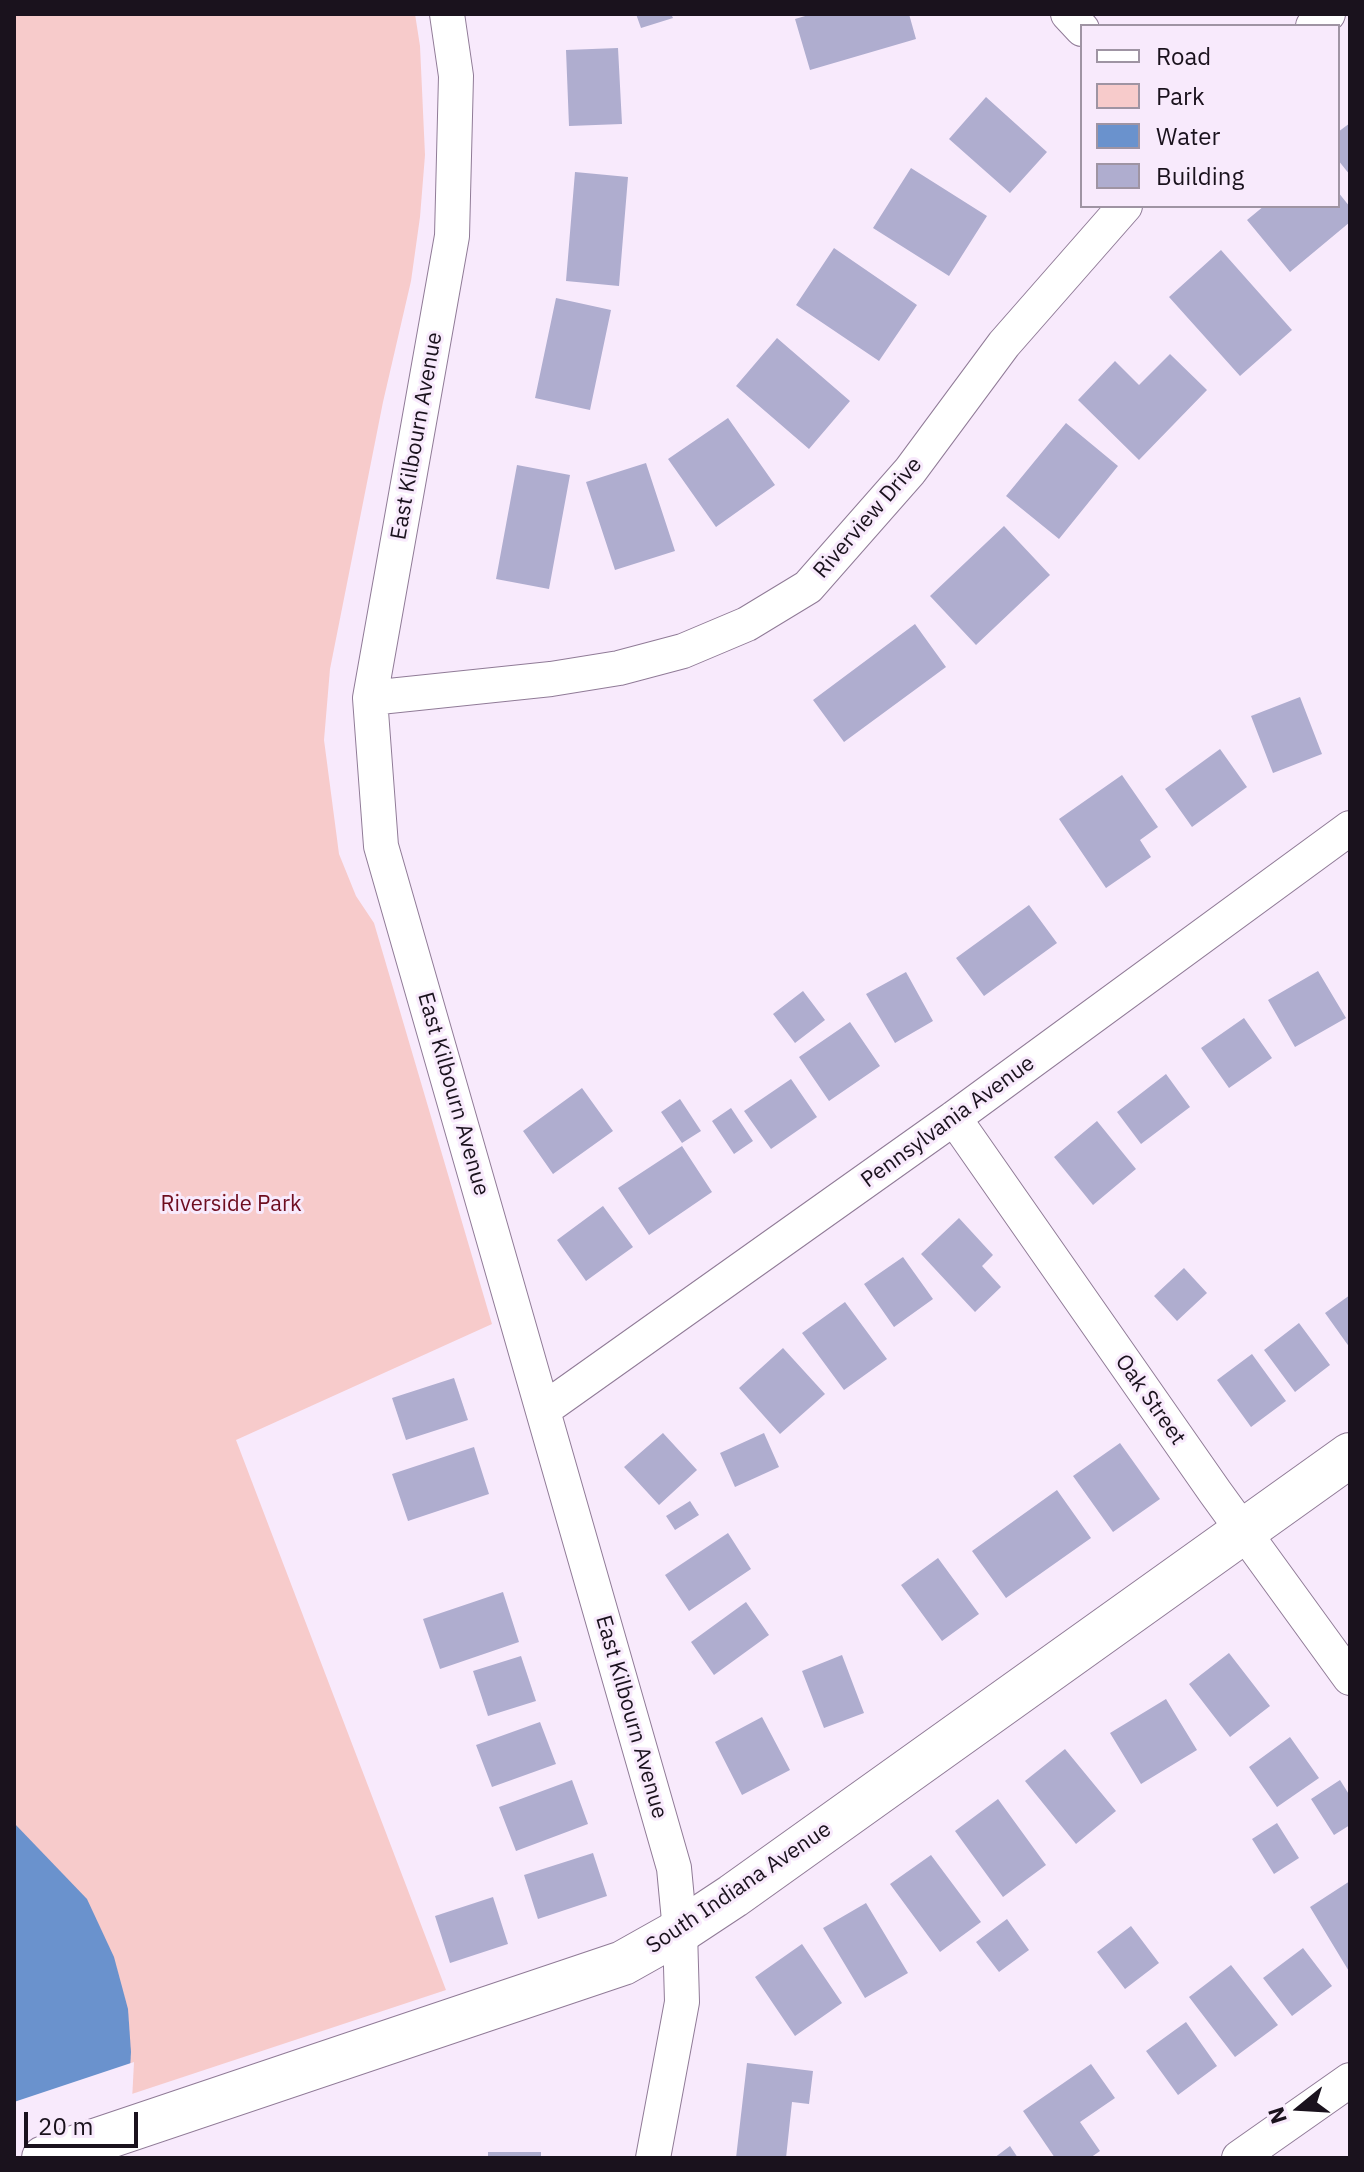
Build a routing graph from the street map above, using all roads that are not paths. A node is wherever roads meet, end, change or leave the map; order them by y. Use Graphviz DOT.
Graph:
graph roads {
  1 [pos="447,14"];
  2 [pos="1123,208"];
  3 [pos="370,698"];
  4 [pos="1350,828"];
  5 [pos="954,1118"];
  6 [pos="543,1410"];
  7 [pos="1350,1455"];
  8 [pos="1243,1532"];
  9 [pos="1350,1678"];
  10 [pos="680,1931"];
  11 [pos="1350,2080"];
  12 [pos="44,2158"];
  13 [pos="653,2158"];
  14 [pos="1239,2158"];
  1 -- 3 [label="street, East Kilbourn Avenue"];
  2 -- 3 [label="street, Riverview Drive"];
  3 -- 6 [label="street, East Kilbourn Avenue"];
  4 -- 5 [label="street, Pennsylvania Avenue"];
  5 -- 6 [label="street, Pennsylvania Avenue"];
  5 -- 8 [label="street, Oak Street"];
  6 -- 10 [label="street, East Kilbourn Avenue"];
  7 -- 8 [label="street, South Indiana Avenue"];
  8 -- 9 [label="street, Oak Street"];
  8 -- 10 [label="street, South Indiana Avenue"];
  10 -- 12 [label="street, South Indiana Avenue"];
  10 -- 13 [label="street, East Kilbourn Avenue"];
  11 -- 14 [label="street"];
}
